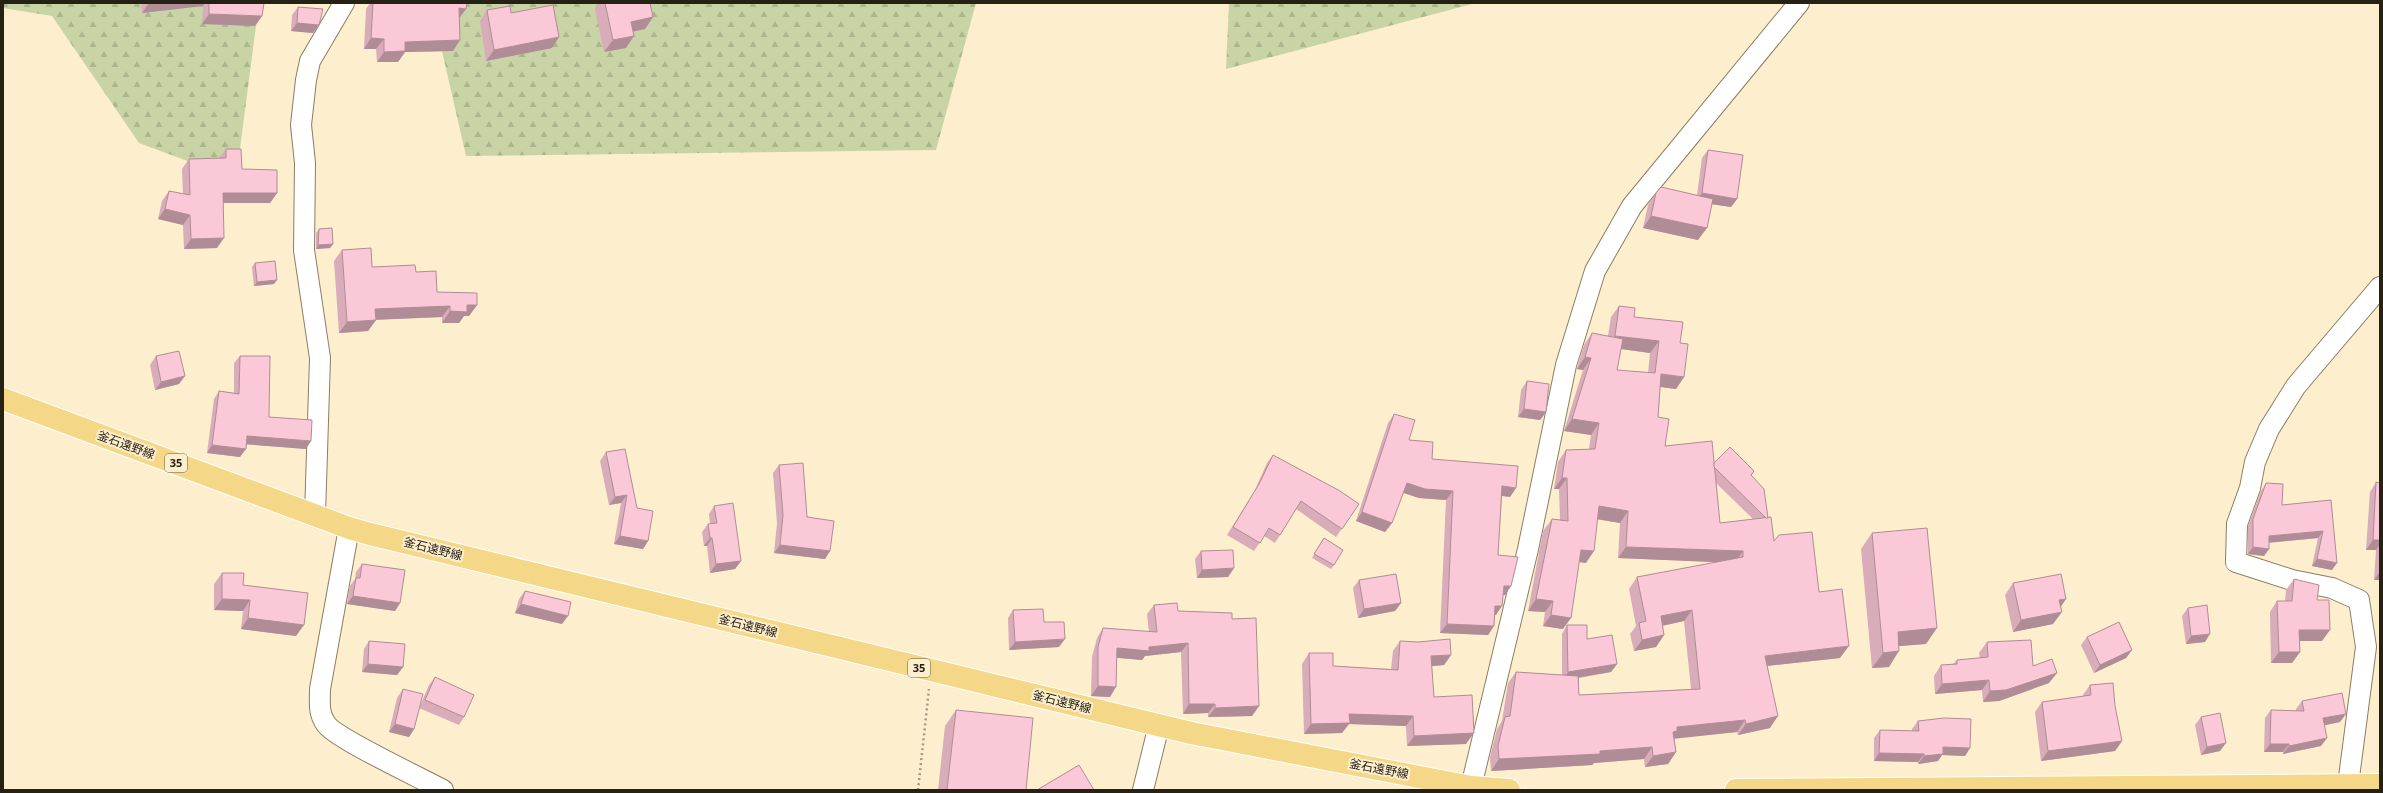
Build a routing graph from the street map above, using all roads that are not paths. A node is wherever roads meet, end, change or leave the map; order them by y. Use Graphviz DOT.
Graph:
graph roads {
  1 [pos="344,3"];
  2 [pos="1799,3"];
  3 [pos="2380,288"];
  4 [pos="3,399"];
  5 [pos="315,515"];
  6 [pos="349,528"];
  7 [pos="1159,725"];
  8 [pos="2348,785"];
  9 [pos="2380,785"];
  10 [pos="1471,786"];
  11 [pos="2173,788"];
  12 [pos="1866,789"];
  13 [pos="443,790"];
  14 [pos="1143,790"];
  15 [pos="1509,790"];
  16 [pos="1736,790"];
  17 [pos="1770,790"];
  1 -- 5 [label="street"];
  2 -- 10 [label="street"];
  3 -- 8 [label="street"];
  4 -- 5 [label="main road, 釜石遠野線 / 35"];
  5 -- 6 [label="main road, 釜石遠野線 / 35"];
  6 -- 7 [label="main road, 釜石遠野線 / 35"];
  6 -- 13 [label="street"];
  7 -- 10 [label="main road, 釜石遠野線 / 35"];
  7 -- 14 [label="street"];
  8 -- 9 [label="main road"];
  8 -- 11 [label="main road"];
  10 -- 15 [label="main road, 釜石遠野線 / 35"];
  11 -- 12 [label="main road"];
  12 -- 17 [label="main road"];
  16 -- 17 [label="main road"];
}
